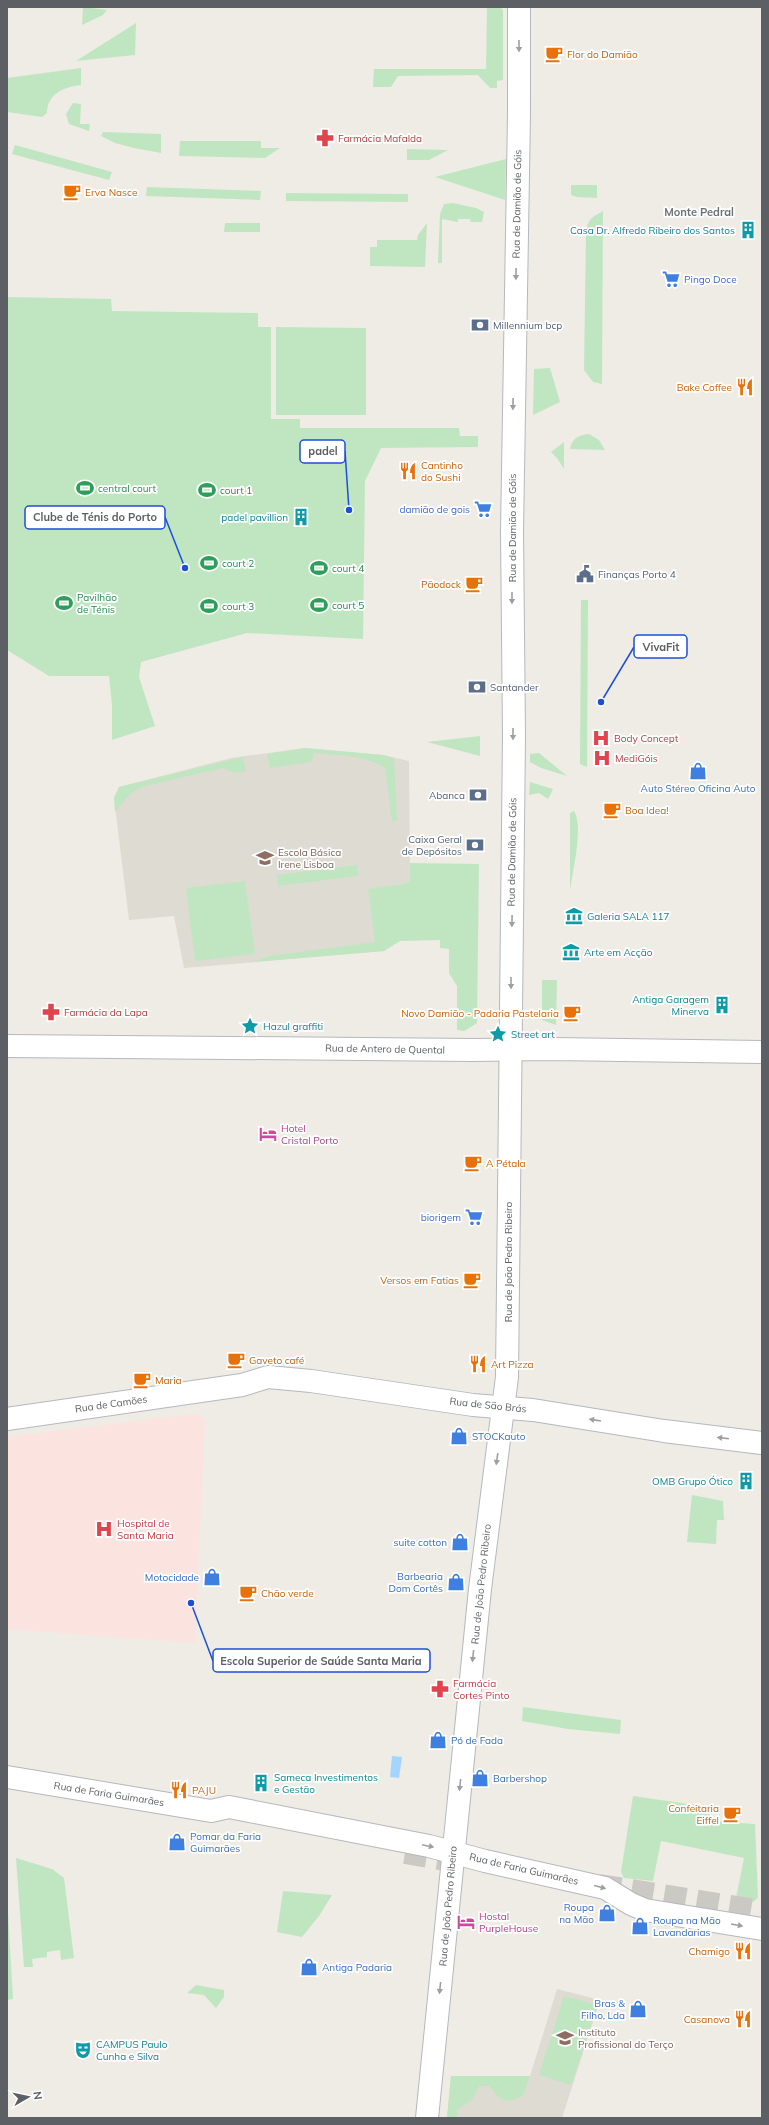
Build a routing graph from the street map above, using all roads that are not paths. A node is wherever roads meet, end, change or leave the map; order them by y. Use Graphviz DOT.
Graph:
graph roads {
  1 [pos="519,7"];
  2 [pos="7,1046"];
  3 [pos="510,1049"];
  4 [pos="762,1052"];
  5 [pos="214,1389"];
  6 [pos="505,1407"];
  7 [pos="7,1419"];
  8 [pos="762,1443"];
  9 [pos="7,1777"];
  10 [pos="211,1811"];
  11 [pos="453,1852"];
  12 [pos="405,1853"];
  13 [pos="762,1929"];
  14 [pos="427,2118"];
  1 -- 3 [label="main road, Rua de Damião de Góis, one-way"];
  2 -- 3 [label="main road, Rua de Antero de Quental"];
  3 -- 4 [label="main road, Rua de Antero de Quental"];
  3 -- 6 [label="main road, Rua de João Pedro Ribeiro"];
  5 -- 6 [label="main road, Rua de São Brás"];
  5 -- 7 [label="main road, Rua de Camões"];
  8 -- 6 [label="main road, Rua de São Brás, one-way"];
  6 -- 11 [label="main road, Rua de João Pedro Ribeiro, one-way"];
  9 -- 10 [label="main road, Rua de Faria Guimarães"];
  10 -- 11 [label="main road, Rua de Faria Guimarães, one-way"];
  10 -- 12 [label="main road, Rua de Faria Guimarães"];
  11 -- 13 [label="main road, Rua de Faria Guimarães, one-way"];
  11 -- 14 [label="main road, Rua de João Pedro Ribeiro, one-way"];
}
